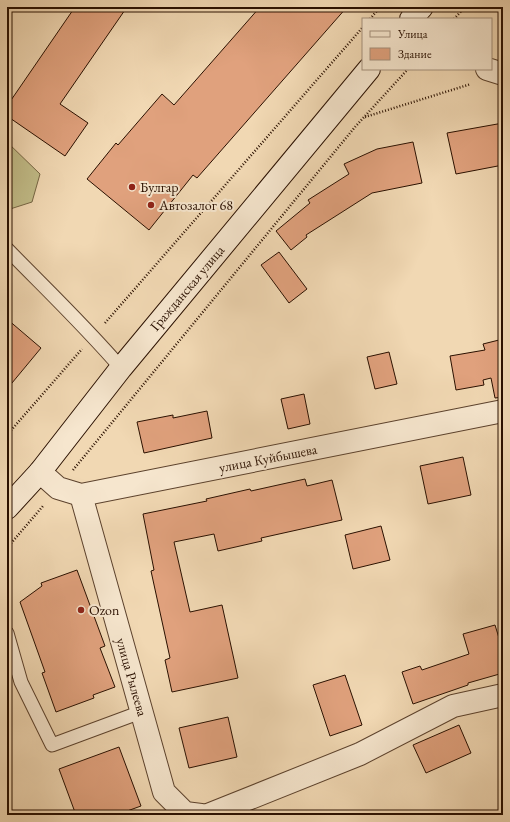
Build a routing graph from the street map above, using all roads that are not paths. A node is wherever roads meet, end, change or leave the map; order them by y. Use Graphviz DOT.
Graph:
graph roads {
  1 [pos="422,7"];
  2 [pos="412,18"];
  3 [pos="368,70"];
  4 [pos="7,249"];
  5 [pos="120,368"];
  6 [pos="503,411"];
  7 [pos="40,472"];
  8 [pos="81,495"];
  9 [pos="7,508"];
  10 [pos="7,632"];
  11 [pos="503,695"];
  12 [pos="141,712"];
  13 [pos="201,815"];
  14 [pos="208,815"];
  1 -- 2 [label="street"];
  3 -- 5 [label="street, Гражданская улица"];
  4 -- 5 [label="lane"];
  5 -- 7 [label="street, Гражданская улица"];
  6 -- 8 [label="street, улица Куйбышева"];
  7 -- 8 [label="street, улица Куйбышева"];
  7 -- 9 [label="street, Гражданская улица"];
  8 -- 12 [label="street, улица Рылеева"];
  10 -- 12 [label="lane"];
  11 -- 14 [label="street"];
  12 -- 13 [label="street, улица Рылеева"];
}
